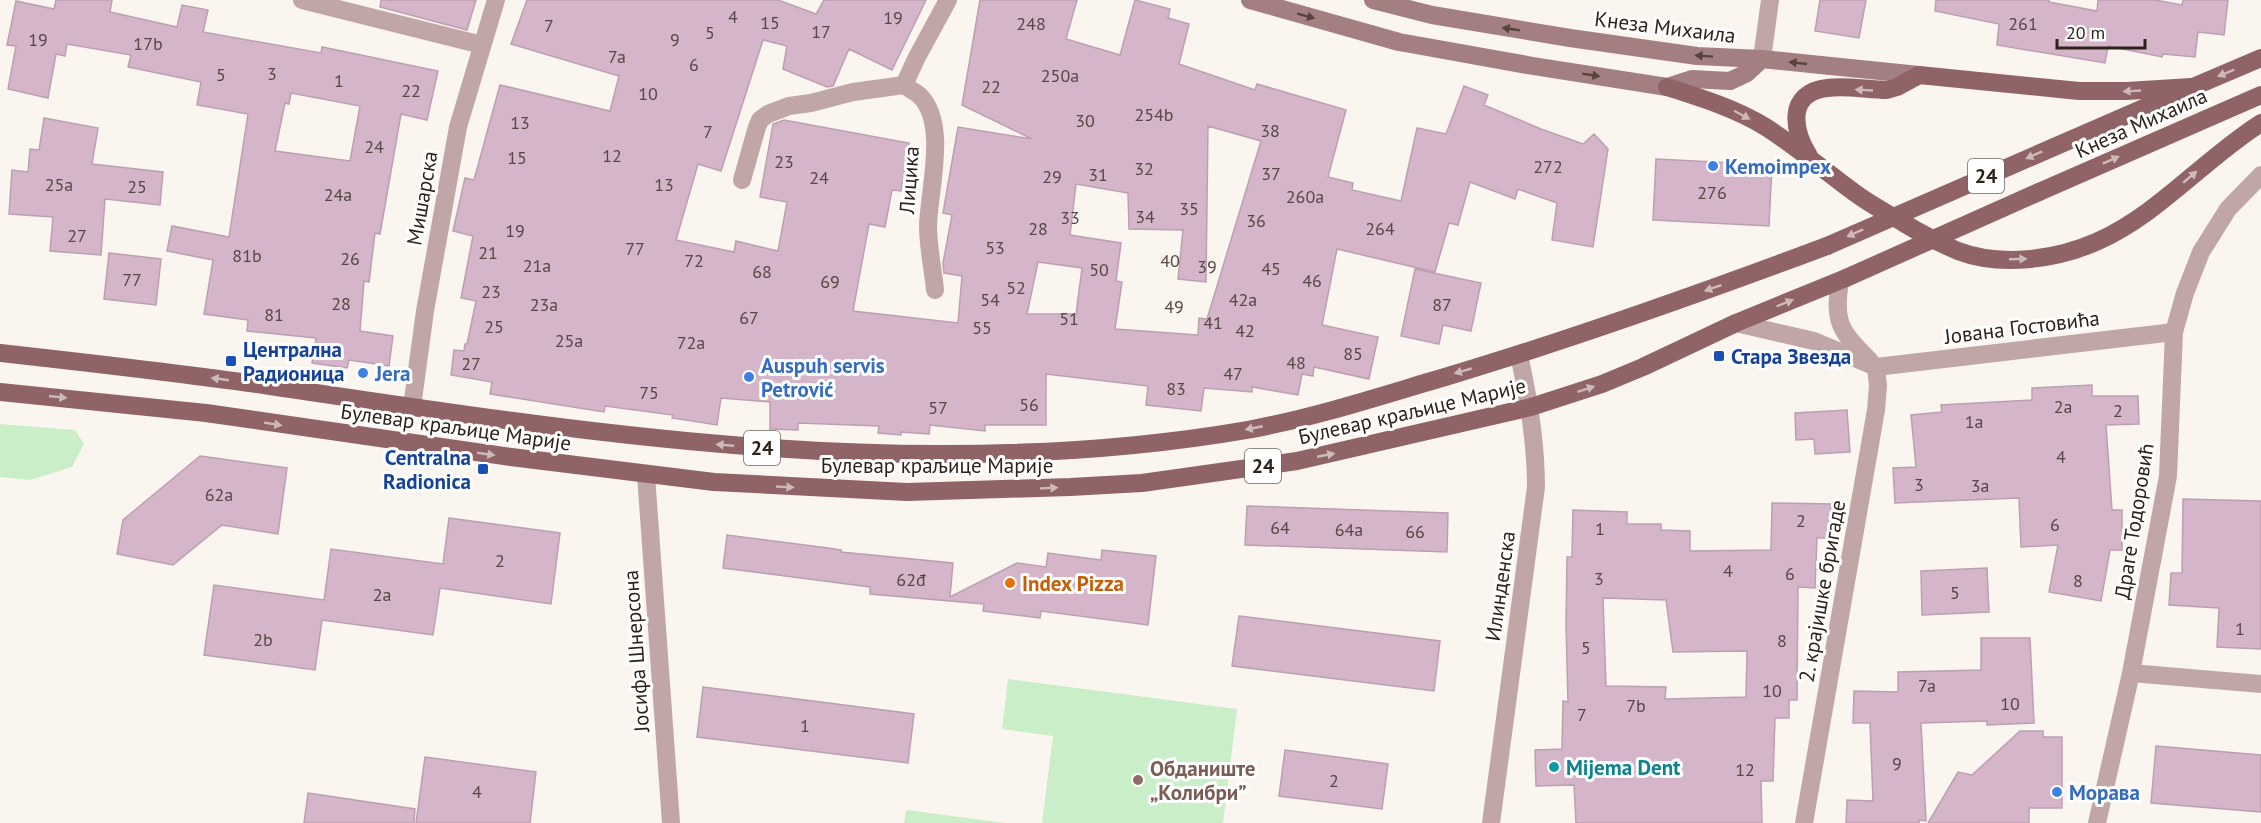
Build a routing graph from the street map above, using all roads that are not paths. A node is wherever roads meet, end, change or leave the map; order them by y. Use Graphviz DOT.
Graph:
graph roads {
  1 [pos="302,0"];
  2 [pos="496,0"];
  3 [pos="948,0"];
  4 [pos="1250,0"];
  5 [pos="1373,0"];
  6 [pos="1770,0"];
  7 [pos="482,45"];
  8 [pos="2261,58"];
  9 [pos="1762,59"];
  10 [pos="1919,75"];
  11 [pos="904,85"];
  12 [pos="1667,87"];
  13 [pos="2191,87"];
  14 [pos="2261,95"];
  15 [pos="2261,123"];
  16 [pos="1812,160"];
  17 [pos="2261,176"];
  18 [pos="742,180"];
  19 [pos="1827,246"];
  20 [pos="1843,279"];
  21 [pos="935,290"];
  22 [pos="1736,323"];
  23 [pos="2174,332"];
  24 [pos="0,353"];
  25 [pos="1519,355"];
  26 [pos="1876,367"];
  27 [pos="0,392"];
  28 [pos="412,407"];
  29 [pos="1531,407"];
  30 [pos="646,475"];
  31 [pos="2131,673"];
  32 [pos="2261,684"];
  33 [pos="671,823"];
  34 [pos="1491,823"];
  35 [pos="1804,823"];
  36 [pos="2097,823"];
  1 -- 7 [label="street"];
  2 -- 7 [label="street, Мишарска"];
  3 -- 11 [label="street"];
  4 -- 12 [label="main road, one-way"];
  9 -- 5 [label="main road, Кнеза Михаила, one-way"];
  6 -- 9 [label="street"];
  7 -- 28 [label="street, Мишарска"];
  8 -- 13 [label="main road, Кнеза Михаила / 24, one-way"];
  10 -- 9 [label="main road, Кнеза Михаила, one-way"];
  9 -- 12 [label="main road"];
  13 -- 10 [label="main road, one-way"];
  10 -- 16 [label="main road, one-way"];
  11 -- 18 [label="street"];
  11 -- 21 [label="street, Лицика"];
  12 -- 16 [label="main road, one-way"];
  13 -- 19 [label="main road, Кнеза Михаила / 24, one-way, bridge"];
  20 -- 14 [label="main road, Кнеза Михаила / 24, one-way, bridge"];
  16 -- 15 [label="main road, one-way"];
  17 -- 23 [label="street, Драге Тодоровић"];
  19 -- 25 [label="main road, Булевар краљице Марије / 24, one-way"];
  22 -- 20 [label="main road, Булевар краљице Марије / 24, one-way"];
  20 -- 26 [label="street"];
  22 -- 26 [label="street"];
  29 -- 22 [label="main road, Булевар краљице Марије / 24, one-way"];
  23 -- 26 [label="street, Јована Гостовића"];
  23 -- 31 [label="street, Драге Тодоровић"];
  28 -- 24 [label="main road, Булевар краљице Марије / 24, one-way"];
  25 -- 28 [label="main road, Булевар краљице Марије / 24, one-way"];
  25 -- 29 [label="street, Илинденска"];
  26 -- 35 [label="street, 2. крајишке бригаде"];
  27 -- 30 [label="main road, Булевар краљице Марије / 24, one-way"];
  30 -- 29 [label="main road, Булевар краљице Марије / 24, one-way"];
  29 -- 34 [label="street, Илинденска"];
  30 -- 33 [label="street, Јосифа Шнерсона"];
  31 -- 32 [label="street"];
  31 -- 36 [label="street, Драге Тодоровић"];
}
